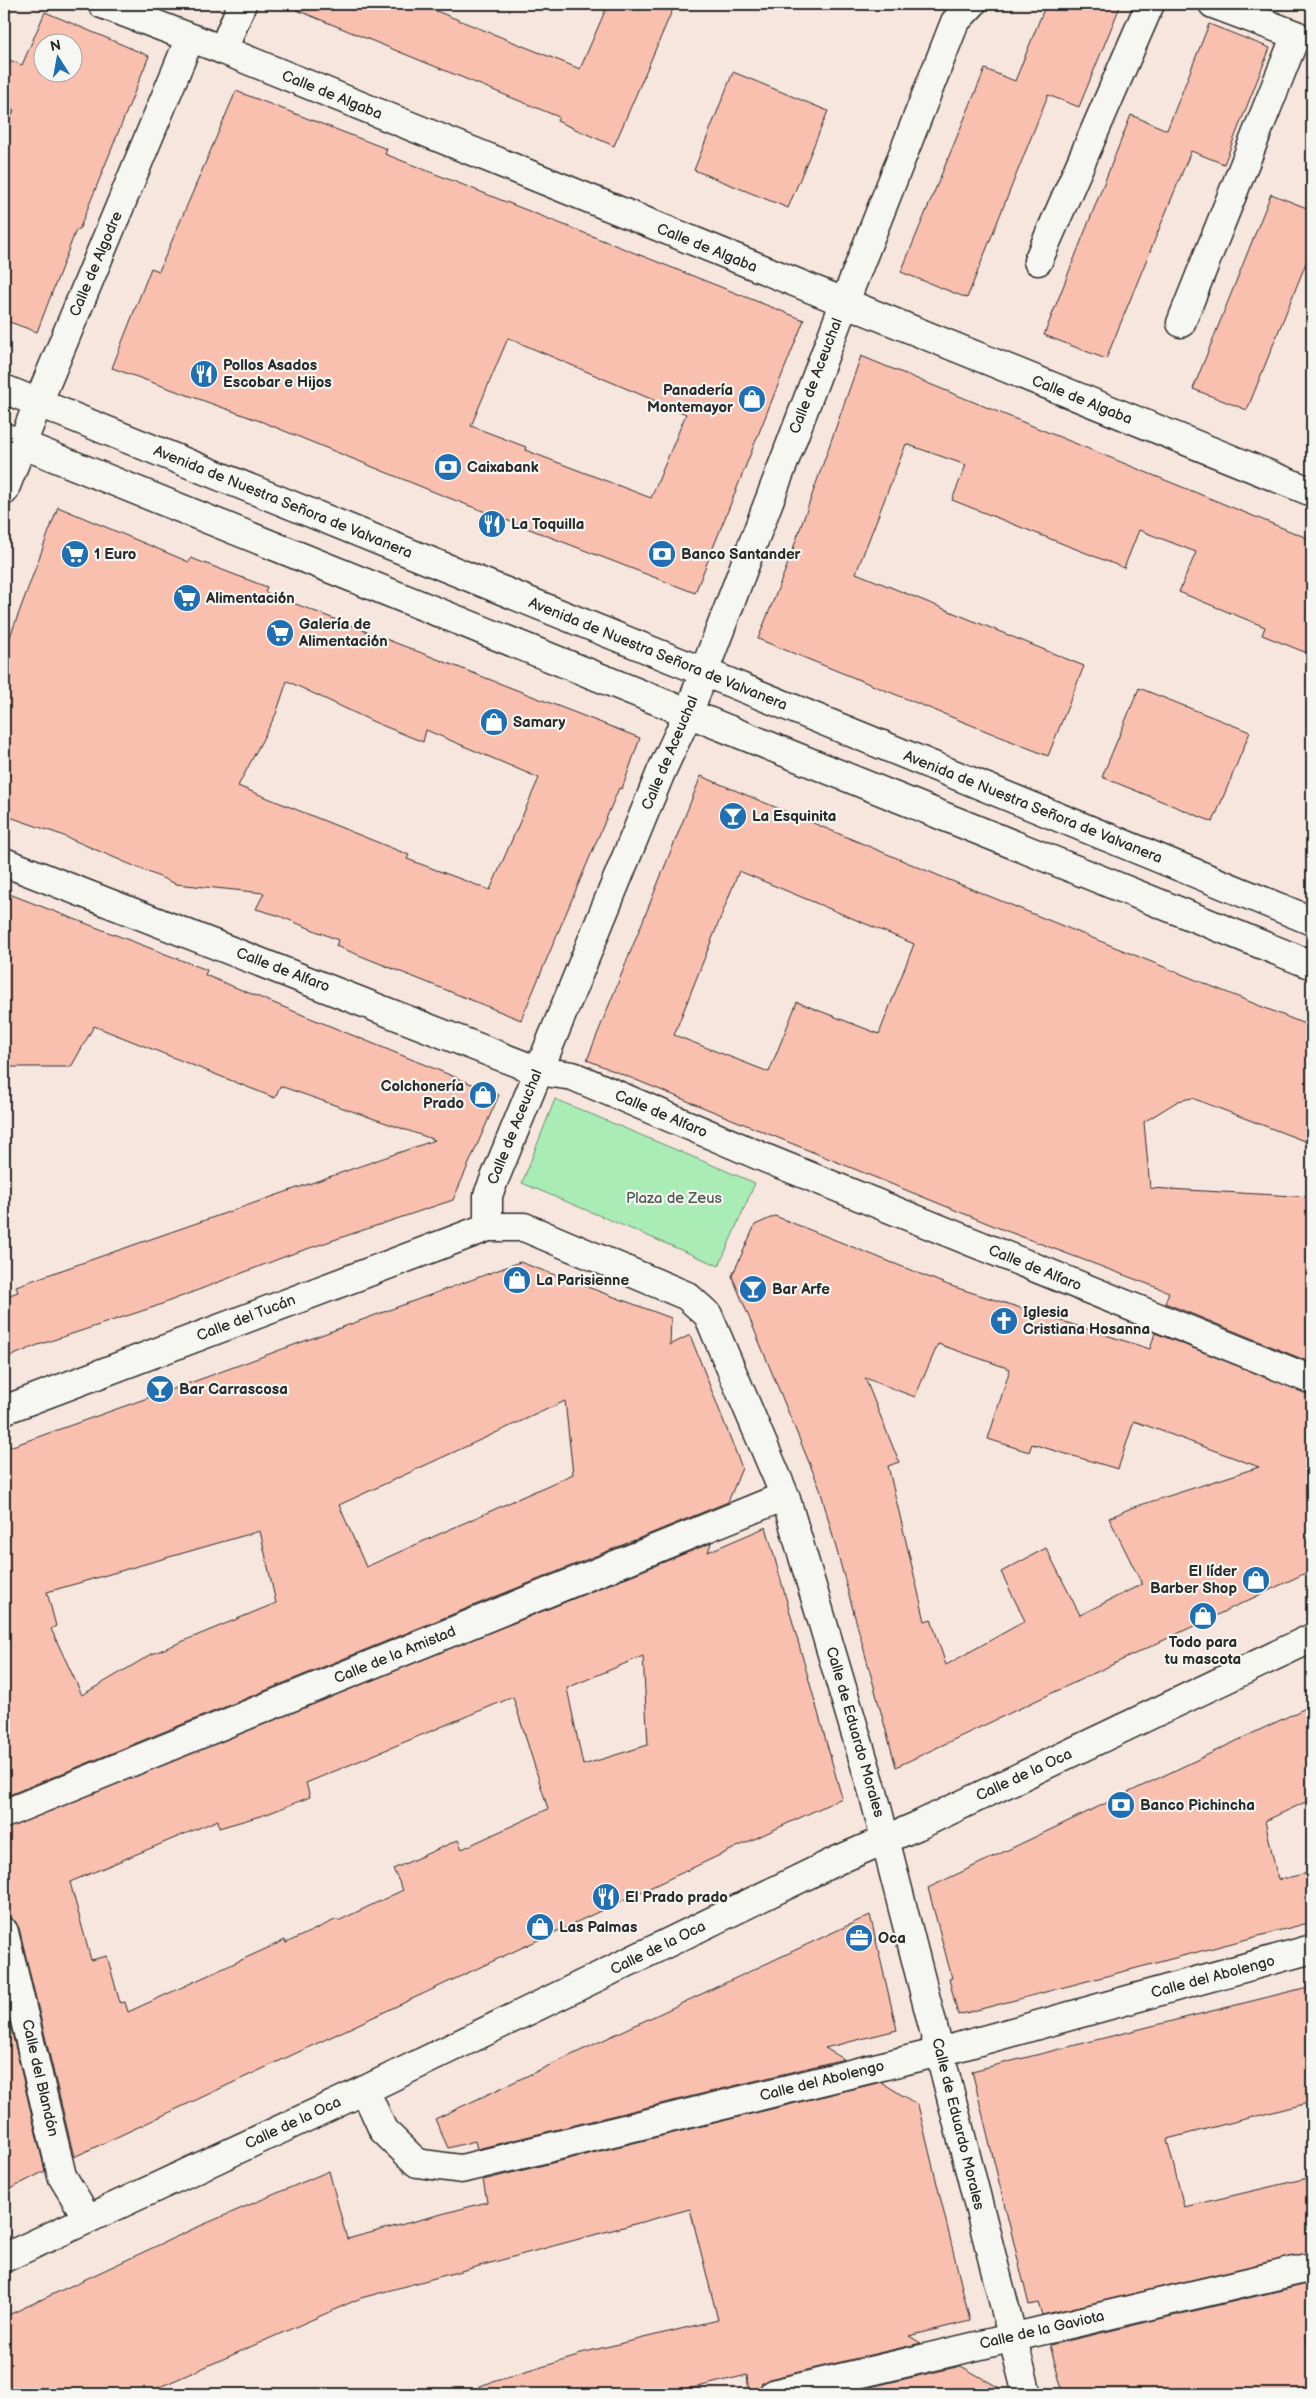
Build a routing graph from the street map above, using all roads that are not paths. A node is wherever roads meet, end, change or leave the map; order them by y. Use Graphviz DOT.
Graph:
graph roads {
  1 [pos="102,4"];
  2 [pos="242,4"];
  3 [pos="972,4"];
  4 [pos="1150,4"];
  5 [pos="1213,4"];
  6 [pos="190,38"];
  7 [pos="1304,40"];
  8 [pos="223,50"];
  9 [pos="1038,261"];
  10 [pos="844,304"];
  11 [pos="1181,324"];
  12 [pos="4,389"];
  13 [pos="38,403"];
  14 [pos="13,441"];
  15 [pos="4,491"];
  16 [pos="1312,492"];
  17 [pos="704,672"];
  18 [pos="688,714"];
  19 [pos="4,862"];
  20 [pos="1312,921"];
  21 [pos="1312,965"];
  22 [pos="538,1070"];
  23 [pos="488,1227"];
  24 [pos="1312,1380"];
  25 [pos="4,1410"];
  26 [pos="785,1496"];
  27 [pos="1312,1638"];
  28 [pos="4,1814"];
  29 [pos="886,1839"];
  30 [pos="4,1932"];
  31 [pos="1312,1950"];
  32 [pos="940,2052"];
  33 [pos="365,2090"];
  34 [pos="88,2219"];
  35 [pos="4,2258"];
  36 [pos="1312,2267"];
  37 [pos="1012,2337"];
  38 [pos="773,2394"];
  39 [pos="1026,2394"];
  1 -- 6 [label="street, Calle de Algaba"];
  2 -- 8 [label="street"];
  3 -- 10 [label="street, Calle de Aceuchal"];
  4 -- 9 [label="street"];
  5 -- 7 [label="street"];
  6 -- 8 [label="street, Calle de Algaba"];
  6 -- 13 [label="street, Calle de Algodre"];
  7 -- 11 [label="street"];
  8 -- 10 [label="street, Calle de Algaba"];
  10 -- 16 [label="street, Calle de Algaba"];
  10 -- 17 [label="street, Calle de Aceuchal"];
  12 -- 13 [label="street, Avenida de Nuestra Señora de Valvanera"];
  13 -- 14 [label="street, Calle de Algodre"];
  13 -- 17 [label="street, Avenida de Nuestra Señora de Valvanera"];
  14 -- 15 [label="street, Calle de Algodre"];
  14 -- 18 [label="street"];
  17 -- 18 [label="street, Calle de Aceuchal"];
  17 -- 20 [label="street, Avenida de Nuestra Señora de Valvanera"];
  18 -- 21 [label="street"];
  18 -- 22 [label="street, Calle de Aceuchal"];
  19 -- 22 [label="street, Calle de Alfaro"];
  22 -- 23 [label="street, Calle de Aceuchal"];
  22 -- 24 [label="street, Calle de Alfaro"];
  23 -- 25 [label="street, Calle del Tucán"];
  23 -- 26 [label="street, Calle de Eduardo Morales"];
  26 -- 28 [label="street, Calle de la Amistad"];
  26 -- 29 [label="street, Calle de Eduardo Morales"];
  27 -- 29 [label="street, Calle de la Oca"];
  29 -- 32 [label="street, Calle de Eduardo Morales"];
  29 -- 33 [label="street, Calle de la Oca"];
  30 -- 34 [label="street, Calle del Blandón"];
  31 -- 32 [label="street, Calle del Abolengo"];
  32 -- 33 [label="street, Calle del Abolengo"];
  32 -- 37 [label="street, Calle de Eduardo Morales"];
  33 -- 34 [label="street, Calle de la Oca"];
  34 -- 35 [label="street, Calle de la Oca"];
  36 -- 37 [label="street, Calle de la Gaviota"];
  37 -- 38 [label="street, Calle de la Gaviota"];
  37 -- 39 [label="street, Calle de Eduardo Morales"];
}
